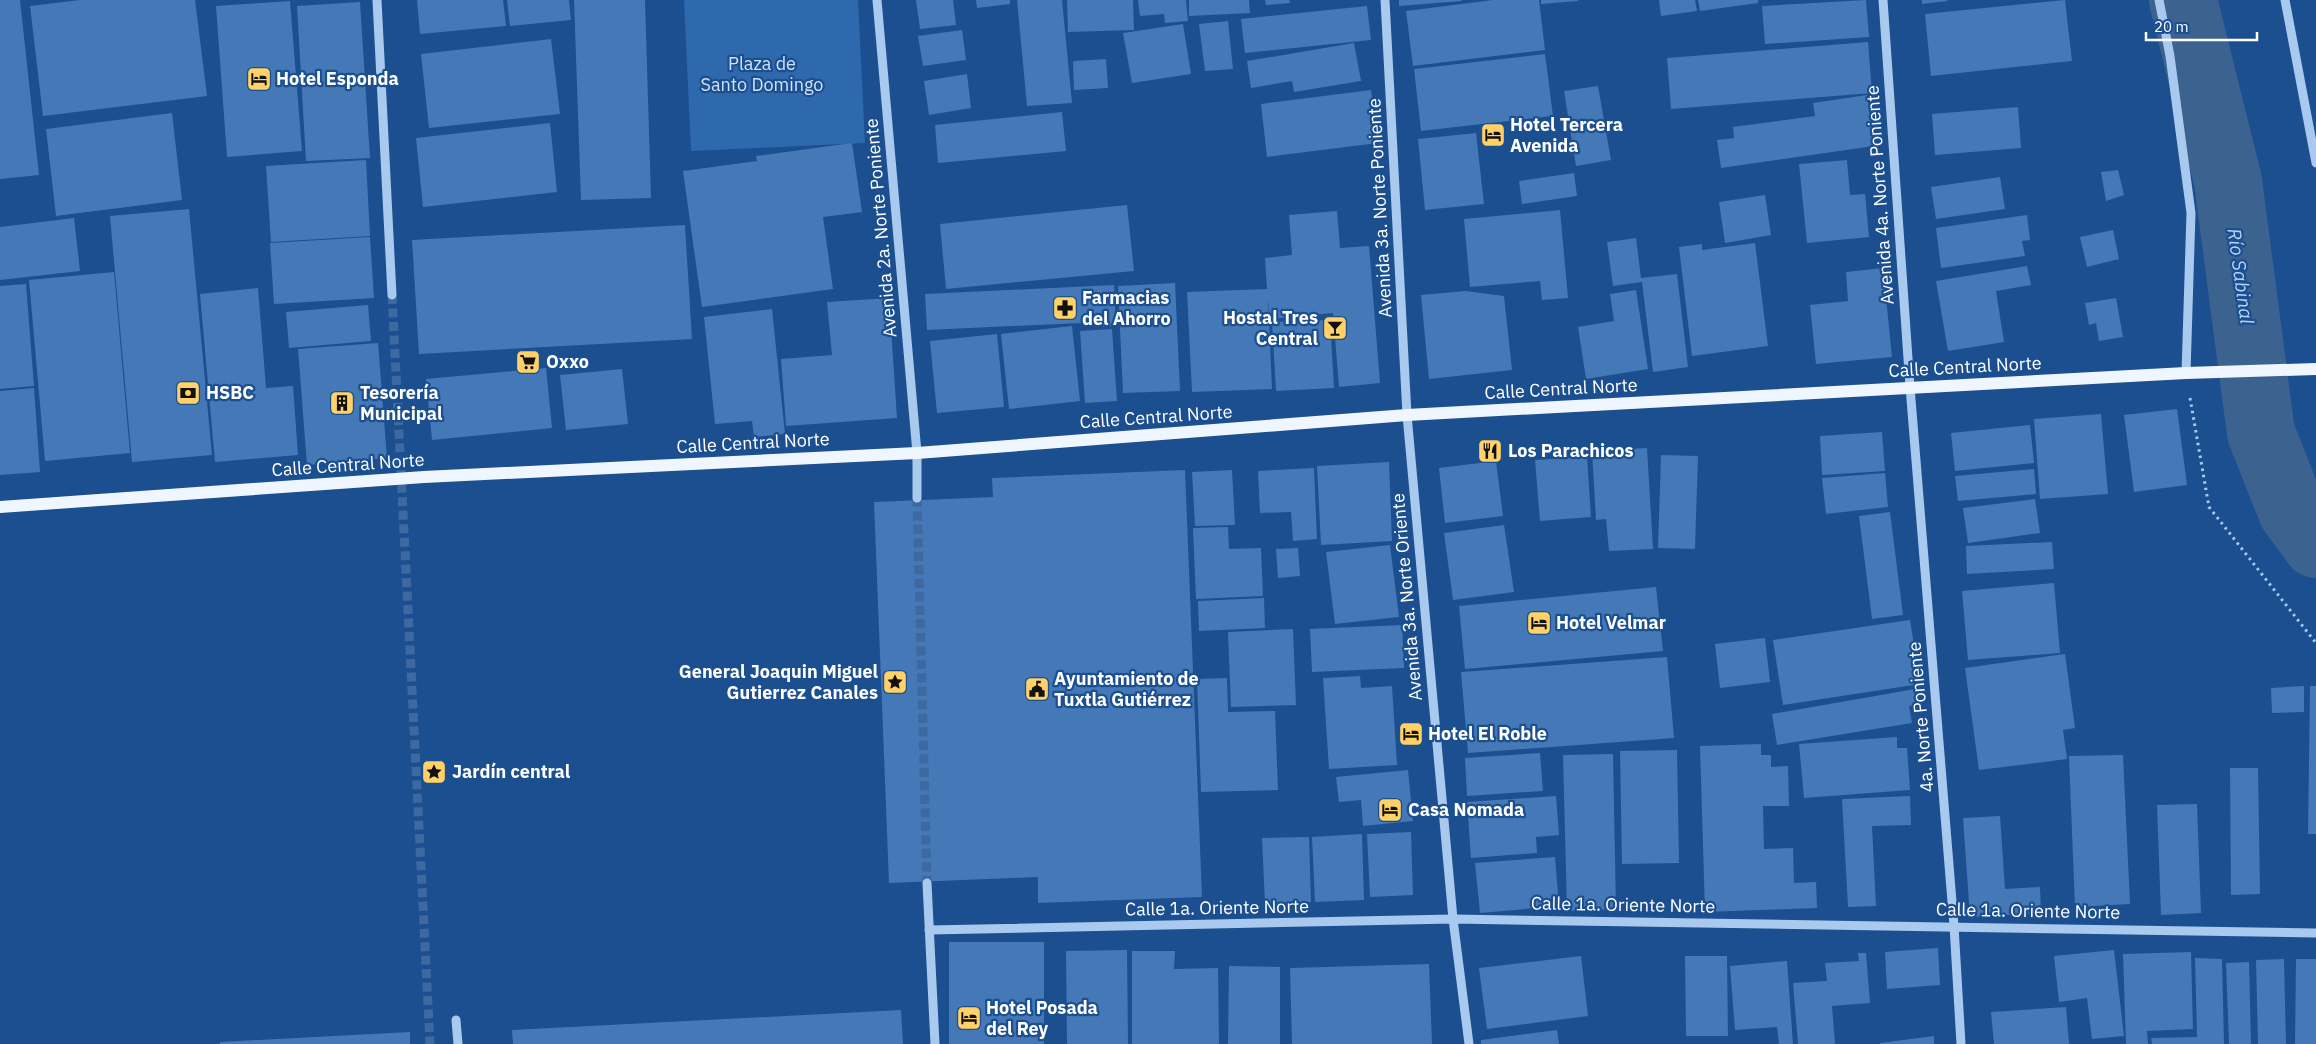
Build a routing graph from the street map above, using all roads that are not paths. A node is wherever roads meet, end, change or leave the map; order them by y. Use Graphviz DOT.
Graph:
graph roads {
  1 [pos="377,0"];
  2 [pos="877,0"];
  3 [pos="1385,0"];
  4 [pos="1883,0"];
  5 [pos="2158,0"];
  6 [pos="2285,0"];
  7 [pos="2316,163"];
  8 [pos="392,295"];
  9 [pos="2316,369"];
  10 [pos="2186,373"];
  11 [pos="1910,387"];
  12 [pos="1407,415"];
  13 [pos="917,453"];
  14 [pos="918,498"];
  15 [pos="0,507"];
  16 [pos="927,883"];
  17 [pos="1453,919"];
  18 [pos="1954,926"];
  19 [pos="929,930"];
  20 [pos="2316,933"];
  21 [pos="456,1020"];
  22 [pos="458,1044"];
  23 [pos="935,1044"];
  24 [pos="1468,1044"];
  25 [pos="1961,1044"];
  1 -- 8 [label="street"];
  2 -- 13 [label="street, Avenida 2a. Norte Poniente"];
  3 -- 12 [label="street, Avenida 3a. Norte Poniente"];
  4 -- 11 [label="street, Avenida 4a. Norte Poniente"];
  5 -- 10 [label="street"];
  6 -- 7 [label="street"];
  9 -- 10 [label="main road, Calle Central Norte"];
  10 -- 11 [label="main road, Calle Central Norte"];
  11 -- 12 [label="main road, Calle Central Norte"];
  11 -- 18 [label="street, 4a. Norte Poniente"];
  12 -- 13 [label="main road, Calle Central Norte"];
  12 -- 17 [label="street, Avenida 3a. Norte Oriente"];
  13 -- 14 [label="street, Avenida 2a. Norte Poniente"];
  13 -- 15 [label="main road, Calle Central Norte"];
  16 -- 19 [label="street"];
  17 -- 18 [label="street, Calle 1a. Oriente Norte"];
  17 -- 19 [label="street, Calle 1a. Oriente Norte"];
  17 -- 24 [label="street, Avenida 3a. Norte Oriente"];
  18 -- 20 [label="street, Calle 1a. Oriente Norte"];
  18 -- 25 [label="street, 4a. Norte Poniente"];
  19 -- 23 [label="street"];
  21 -- 22 [label="street"];
}
